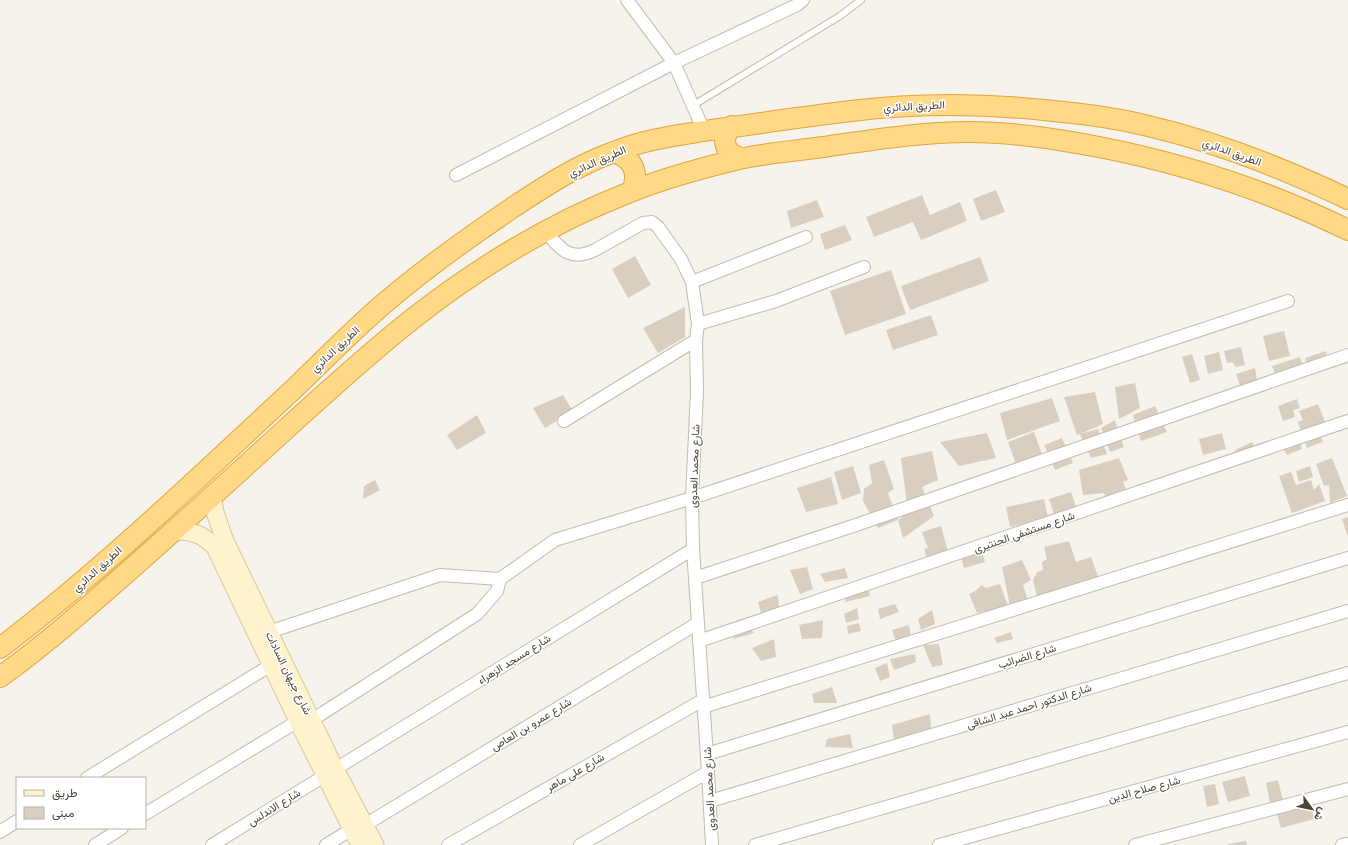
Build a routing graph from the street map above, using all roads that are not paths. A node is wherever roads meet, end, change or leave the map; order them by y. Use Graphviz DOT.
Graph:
graph roads {
  1 [pos="627,0"];
  2 [pos="803,0"];
  3 [pos="861,0"];
  4 [pos="674,63"];
  5 [pos="692,106"];
  6 [pos="732,126"];
  7 [pos="704,131"];
  8 [pos="613,152"];
  9 [pos="743,158"];
  10 [pos="456,175"];
  11 [pos="632,191"];
  12 [pos="1348,199"];
  13 [pos="1348,230"];
  14 [pos="546,232"];
  15 [pos="806,237"];
  16 [pos="864,267"];
  17 [pos="692,282"];
  18 [pos="1288,301"];
  19 [pos="698,324"];
  20 [pos="696,340"];
  21 [pos="1348,355"];
  22 [pos="564,421"];
  23 [pos="1348,421"];
  24 [pos="212,497"];
  25 [pos="692,498"];
  26 [pos="1348,505"];
  27 [pos="175,531"];
  28 [pos="693,549"];
  29 [pos="1348,558"];
  30 [pos="694,578"];
  31 [pos="500,579"];
  32 [pos="1348,611"];
  33 [pos="698,623"];
  34 [pos="269,632"];
  35 [pos="699,641"];
  36 [pos="0,648"];
  37 [pos="271,665"];
  38 [pos="1348,673"];
  39 [pos="0,677"];
  40 [pos="703,703"];
  41 [pos="305,720"];
  42 [pos="1348,732"];
  43 [pos="707,754"];
  44 [pos="330,772"];
  45 [pos="708,772"];
  46 [pos="90,777"];
  47 [pos="1348,789"];
  48 [pos="710,800"];
  49 [pos="146,813"];
  50 [pos="16,822"];
  51 [pos="358,827"];
  52 [pos="120,829"];
  53 [pos="0,832"];
  54 [pos="1348,844"];
  55 [pos="94,845"];
  56 [pos="212,845"];
  57 [pos="326,845"];
  58 [pos="360,845"];
  59 [pos="375,845"];
  60 [pos="448,845"];
  61 [pos="580,845"];
  62 [pos="712,845"];
  63 [pos="755,845"];
  64 [pos="939,845"];
  65 [pos="1135,845"];
  66 [pos="1342,845"];
  1 -- 4 [label="street"];
  2 -- 4 [label="street"];
  3 -- 5 [label="lane"];
  4 -- 5 [label="street"];
  4 -- 10 [label="street"];
  5 -- 7 [label="street"];
  6 -- 7 [label="highway, الطريق الدائري"];
  6 -- 9 [label="highway"];
  6 -- 12 [label="highway, الطريق الدائري"];
  7 -- 8 [label="highway, الطريق الدائري"];
  8 -- 11 [label="highway"];
  8 -- 36 [label="highway, الطريق الدائري"];
  9 -- 11 [label="highway, الطريق الدائري"];
  9 -- 13 [label="highway, الطريق الدائري"];
  11 -- 14 [label="highway, الطريق الدائري"];
  14 -- 17 [label="street, شارع محمد العدوى"];
  14 -- 24 [label="highway, الطريق الدائري"];
  15 -- 17 [label="street"];
  16 -- 19 [label="street"];
  17 -- 19 [label="street, شارع محمد العدوى"];
  18 -- 25 [label="street"];
  19 -- 20 [label="street, شارع محمد العدوى"];
  20 -- 22 [label="street"];
  20 -- 25 [label="street, شارع محمد العدوى"];
  21 -- 30 [label="street"];
  23 -- 35 [label="street, شارع مستشفى الحنتيرى"];
  24 -- 27 [label="highway, الطريق الدائري"];
  24 -- 34 [label="main road, شارع جيهان السادات"];
  25 -- 28 [label="street, شارع محمد العدوى"];
  25 -- 31 [label="street"];
  26 -- 40 [label="street, شارع على ماهر"];
  27 -- 37 [label="main road, شارع جيهان السادات"];
  27 -- 39 [label="highway, الطريق الدائري"];
  28 -- 30 [label="street, شارع محمد العدوى"];
  28 -- 44 [label="street, شارع مسجد الزهراء"];
  29 -- 43 [label="street, شارع الضرائب"];
  30 -- 33 [label="street, شارع محمد العدوى"];
  31 -- 34 [label="street"];
  31 -- 41 [label="street"];
  32 -- 48 [label="street, شارع الدكتور احمد عبد الشافى"];
  33 -- 35 [label="street, شارع محمد العدوى"];
  33 -- 51 [label="street, شارع عمرو بن العاص"];
  34 -- 41 [label="main road, شارع جيهان السادات"];
  35 -- 40 [label="street, شارع محمد العدوى"];
  37 -- 41 [label="main road, شارع جيهان السادات"];
  37 -- 46 [label="street"];
  38 -- 63 [label="street"];
  40 -- 43 [label="street, شارع محمد العدوى"];
  40 -- 60 [label="street, شارع على ماهر"];
  41 -- 44 [label="main road, شارع جيهان السادات"];
  41 -- 49 [label="street"];
  42 -- 64 [label="street, شارع صلاح الدين"];
  43 -- 45 [label="street, شارع محمد العدوى"];
  44 -- 51 [label="main road, شارع جيهان السادات"];
  44 -- 56 [label="street, شارع الاندلس"];
  45 -- 48 [label="street, شارع محمد العدوى"];
  45 -- 61 [label="street"];
  47 -- 65 [label="street"];
  48 -- 62 [label="street, شارع محمد العدوى"];
  50 -- 53 [label="street"];
  51 -- 57 [label="street, شارع عمرو بن العاص"];
  51 -- 58 [label="main road, شارع جيهان السادات"];
  51 -- 59 [label="main road, شارع جيهان السادات"];
  52 -- 55 [label="street"];
  54 -- 66 [label="street"];
}
